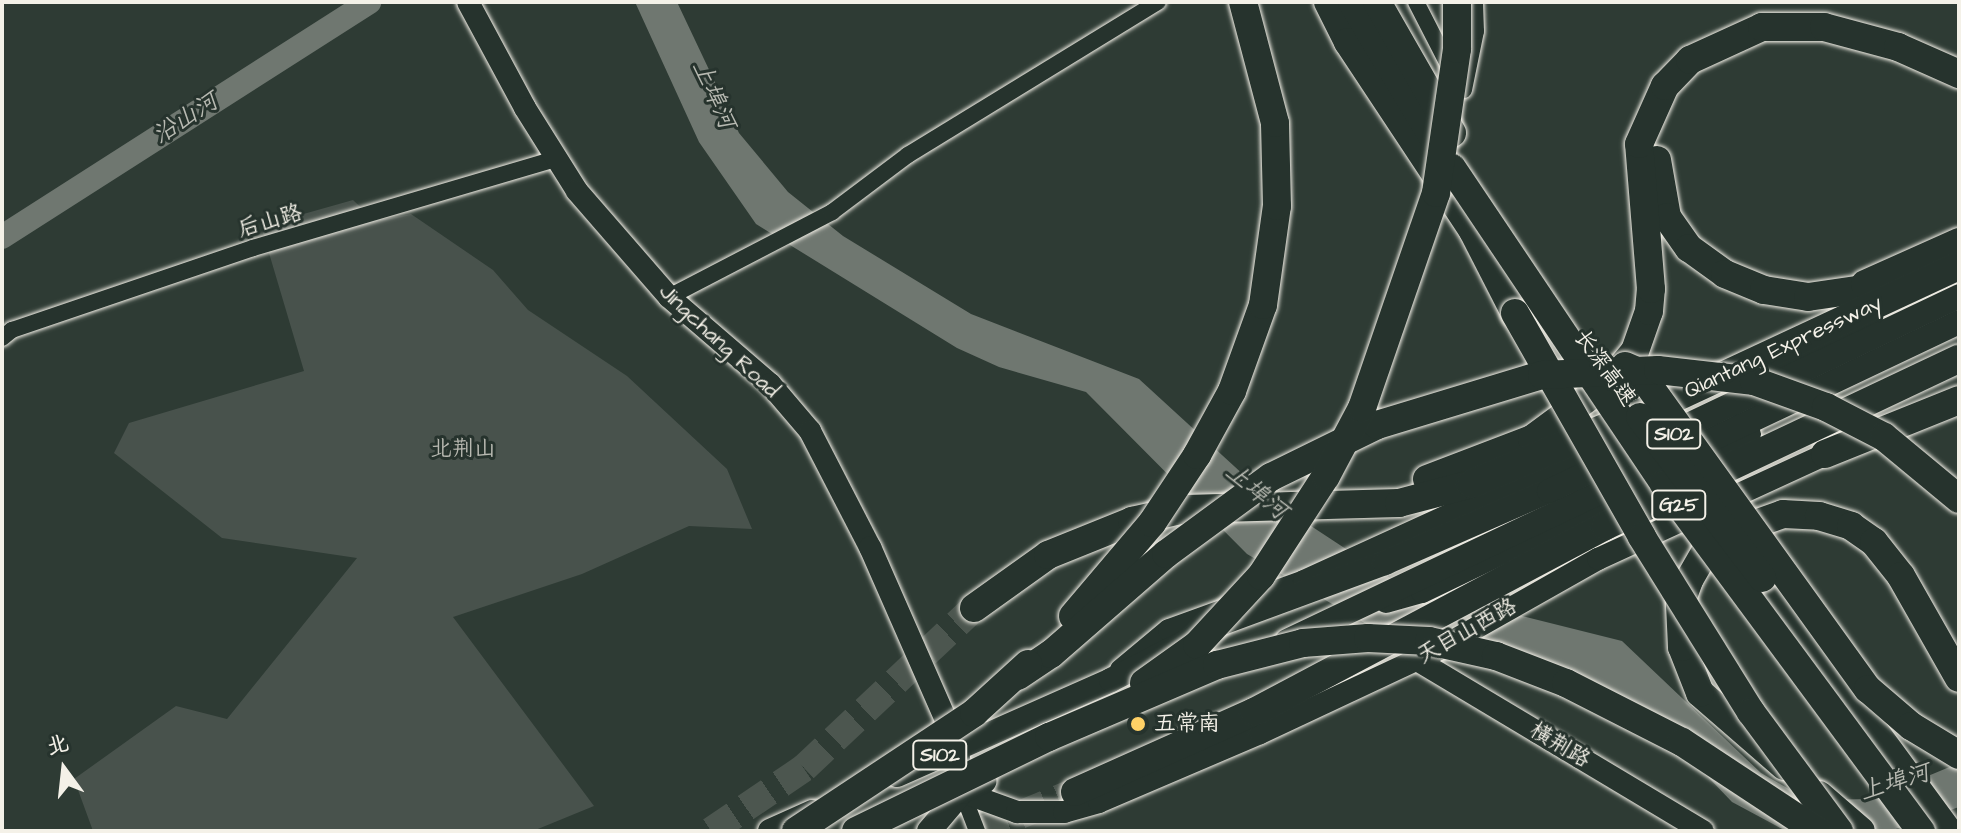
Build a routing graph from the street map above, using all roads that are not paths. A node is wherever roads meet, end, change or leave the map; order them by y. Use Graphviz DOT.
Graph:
graph roads {
  1 [pos="468,2"];
  2 [pos="1158,2"];
  3 [pos="1243,2"];
  4 [pos="1328,2"];
  5 [pos="1352,2"];
  6 [pos="1377,2"];
  7 [pos="1416,2"];
  8 [pos="1457,2"];
  9 [pos="1475,2"];
  10 [pos="1393,51"];
  11 [pos="1948,77"];
  12 [pos="556,159"];
  13 [pos="1959,242"];
  14 [pos="1959,264"];
  15 [pos="1959,294"];
  16 [pos="669,297"];
  17 [pos="1808,297"];
  18 [pos="1959,322"];
  19 [pos="2,338"];
  20 [pos="1588,348"];
  21 [pos="1959,359"];
  22 [pos="1959,390"];
  23 [pos="1959,400"];
  24 [pos="1825,454"];
  25 [pos="1959,499"];
  26 [pos="1297,505"];
  27 [pos="974,608"];
  28 [pos="1427,655"];
  29 [pos="1018,676"];
  30 [pos="1959,678"];
  31 [pos="1049,737"];
  32 [pos="958,747"];
  33 [pos="1959,755"];
  34 [pos="962,792"];
  35 [pos="1075,792"];
  36 [pos="770,831"];
  37 [pos="796,831"];
  38 [pos="856,831"];
  39 [pos="929,831"];
  40 [pos="977,831"];
  41 [pos="1703,831"];
  42 [pos="1817,831"];
  43 [pos="1839,831"];
  44 [pos="1861,831"];
  45 [pos="1921,831"];
  46 [pos="1948,831"];
  1 -- 12 [label="main road, Jingchang Road"];
  2 -- 16 [label="street"];
  3 -- 29 [label="highway, bridge"];
  4 -- 43 [label="highway, bridge"];
  5 -- 10 [label="highway, 长深高速 / G25"];
  6 -- 10 [label="highway, 长深高速 / G25"];
  7 -- 9 [label="street"];
  8 -- 31 [label="highway, bridge"];
  10 -- 20 [label="highway, 长深高速 / G25"];
  10 -- 45 [label="highway, 长深高速 / G25, bridge"];
  11 -- 17 [label="highway"];
  11 -- 26 [label="highway"];
  12 -- 16 [label="main road, Jingchang Road"];
  12 -- 19 [label="street, 后山路"];
  13 -- 17 [label="highway"];
  14 -- 17 [label="highway"];
  14 -- 26 [label="highway, Qiantang Expressway"];
  15 -- 32 [label="main road, S102"];
  16 -- 32 [label="main road, Jingchang Road"];
  18 -- 34 [label="main road, S102"];
  20 -- 33 [label="highway, bridge"];
  20 -- 46 [label="highway, 长深高速 / G25, bridge"];
  21 -- 35 [label="highway"];
  22 -- 24 [label="main road, 天目山西路"];
  23 -- 24 [label="highway"];
  24 -- 28 [label="main road, 天目山西路"];
  25 -- 29 [label="highway, bridge"];
  26 -- 27 [label="highway, Qiantang Expressway, bridge"];
  28 -- 34 [label="main road, 天目山西路"];
  28 -- 41 [label="main road, 横荆路"];
  29 -- 37 [label="highway, bridge"];
  30 -- 44 [label="highway, bridge"];
  31 -- 38 [label="highway, bridge"];
  31 -- 42 [label="highway, bridge"];
  32 -- 34 [label="main road, Jingchang Road"];
  32 -- 36 [label="main road, S102"];
  34 -- 39 [label="main road, S102"];
  34 -- 40 [label="street"];
}
